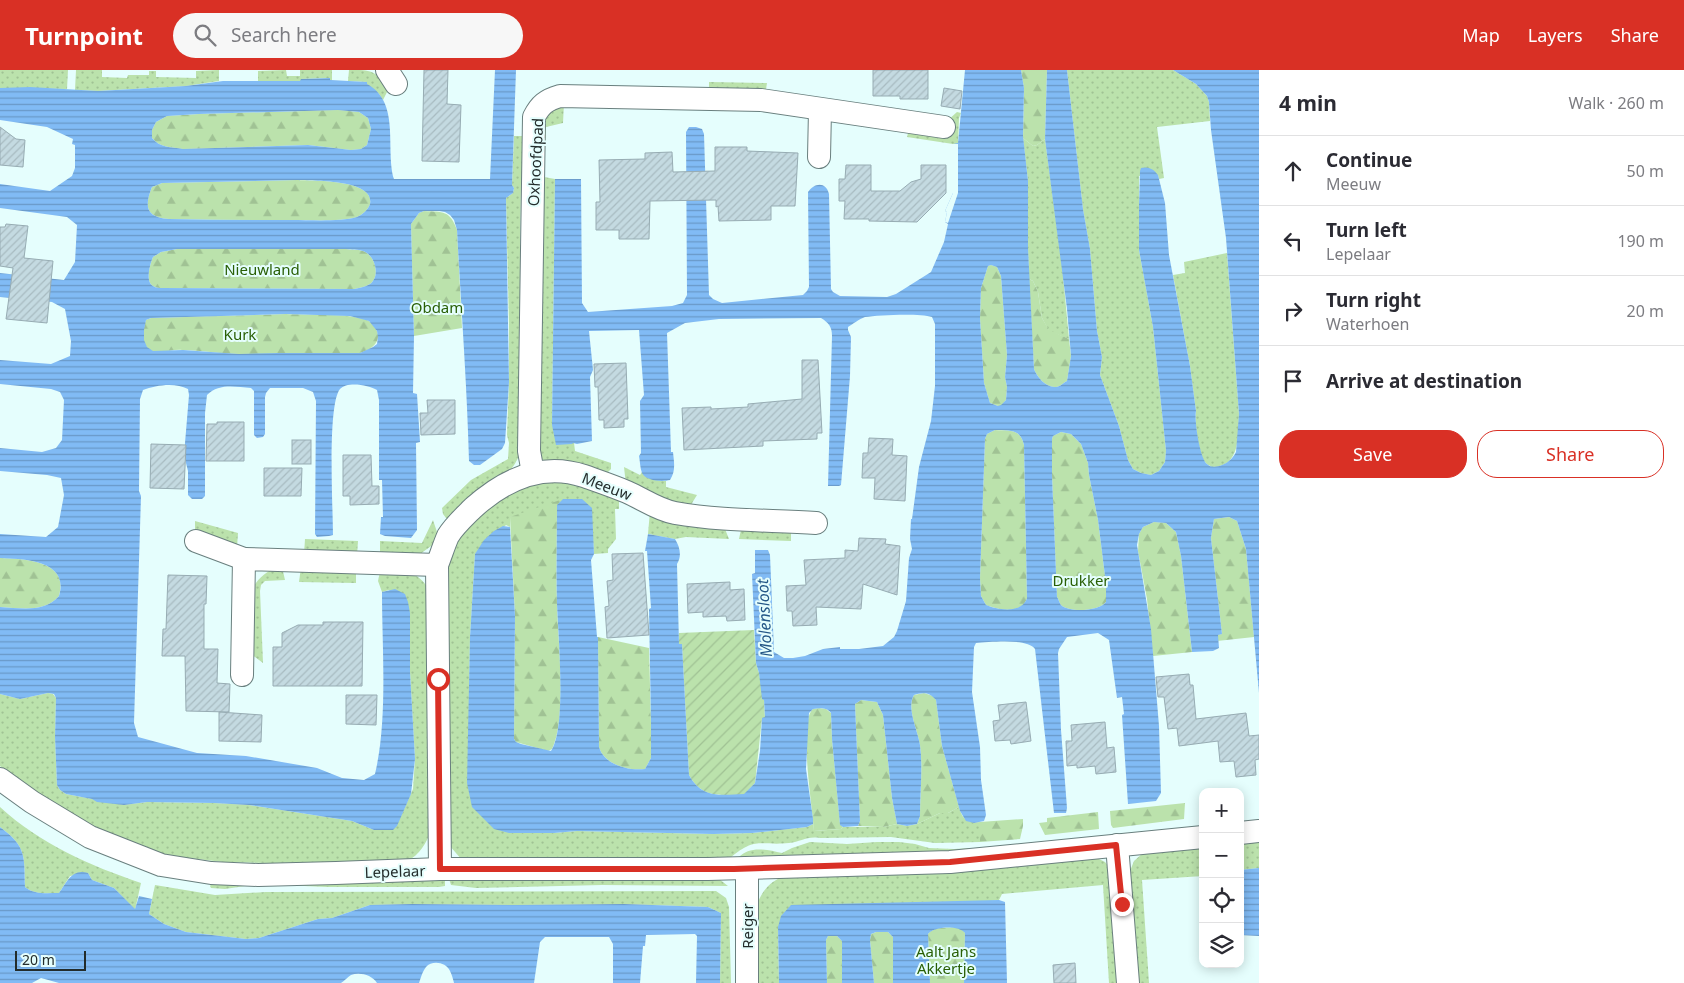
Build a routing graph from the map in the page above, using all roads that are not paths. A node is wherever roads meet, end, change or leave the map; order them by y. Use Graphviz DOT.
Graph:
graph roads {
  1 [pos="820,110"];
  2 [pos="944,127"];
  3 [pos="819,157"];
  4 [pos="533,473"];
  5 [pos="816,523"];
  6 [pos="196,541"];
  7 [pos="244,559"];
  8 [pos="438,565"];
  9 [pos="242,675"];
  10 [pos="0,779"];
  11 [pos="1259,831"];
  12 [pos="1244,833"];
  13 [pos="1199,837"];
  14 [pos="1116,845"];
  15 [pos="747,868"];
  16 [pos="440,869"];
  17 [pos="747,983"];
  18 [pos="1128,983"];
  1 -- 2 [label="street, Oxhoofdpad"];
  1 -- 3 [label="street"];
  1 -- 4 [label="street, Oxhoofdpad"];
  4 -- 5 [label="street, Meeuw"];
  4 -- 8 [label="street, Meeuw"];
  6 -- 7 [label="street"];
  7 -- 8 [label="street"];
  7 -- 9 [label="street"];
  8 -- 16 [label="street, Meeuw"];
  10 -- 16 [label="street, Lepelaar"];
  11 -- 12 [label="street"];
  13 -- 14 [label="street, Lepelaar"];
  14 -- 15 [label="street, Lepelaar"];
  14 -- 18 [label="street"];
  15 -- 16 [label="street, Lepelaar"];
  15 -- 17 [label="street, Reiger"];
}
